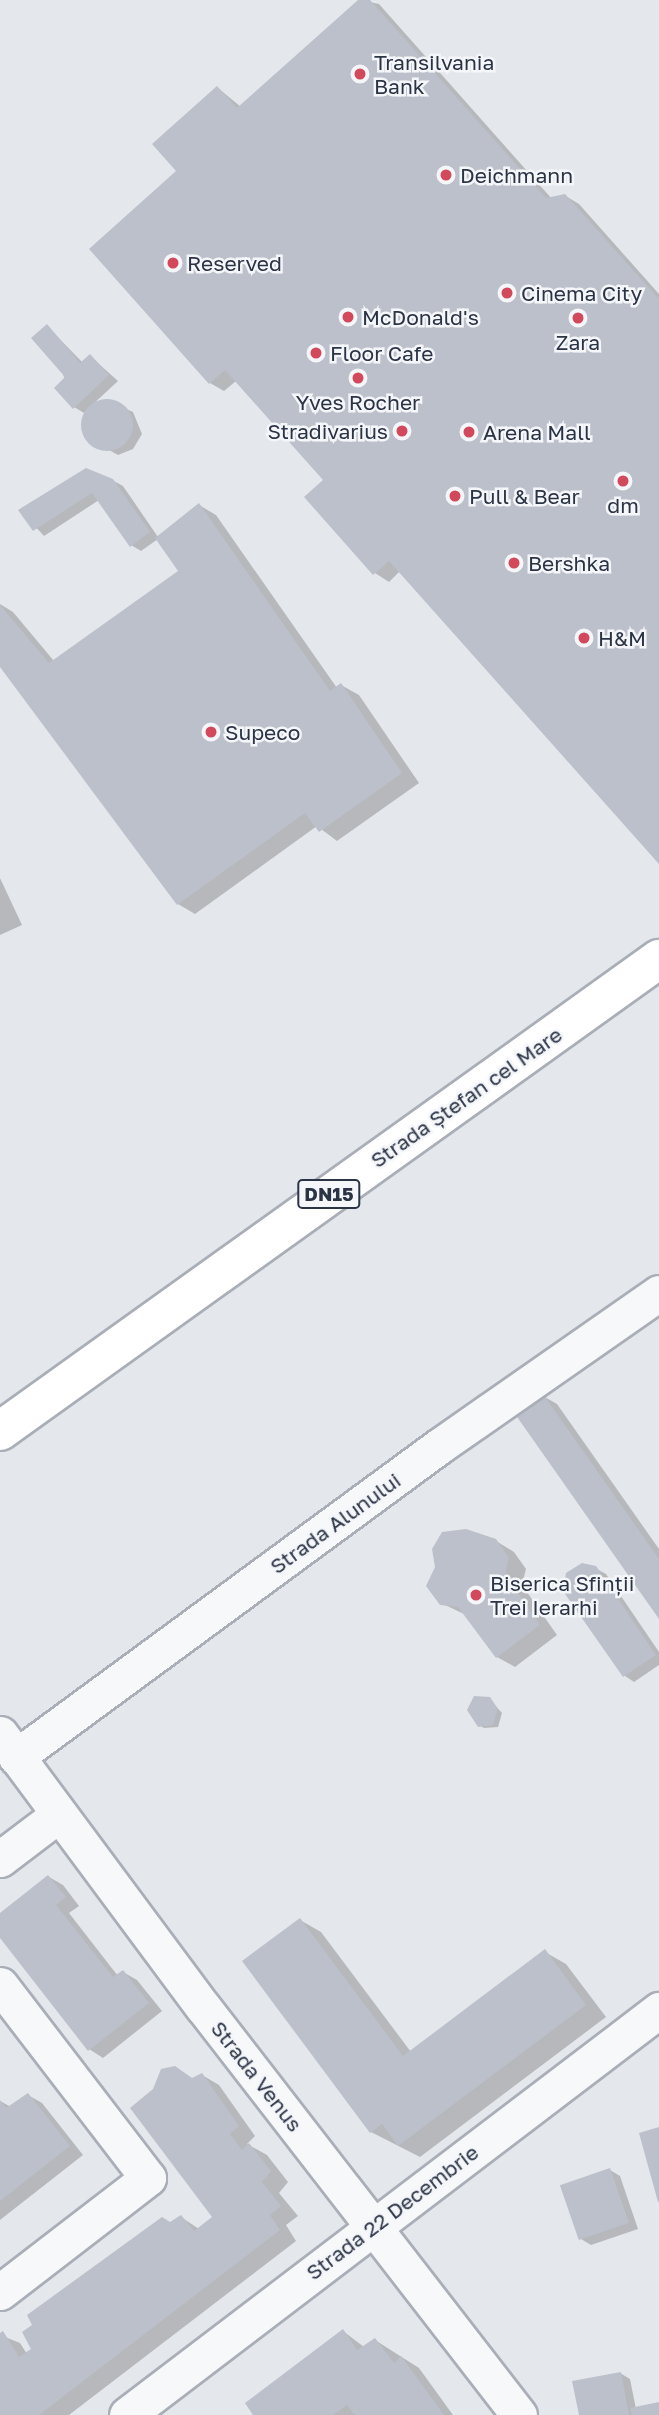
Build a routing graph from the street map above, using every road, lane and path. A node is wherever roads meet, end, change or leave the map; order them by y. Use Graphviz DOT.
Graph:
graph roads {
  1 [pos="659,959"];
  2 [pos="658,1295"];
  3 [pos="0,1431"];
  4 [pos="8,1746"];
  5 [pos="58,1815"];
  6 [pos="0,1859"];
  7 [pos="0,1985"];
  8 [pos="659,2010"];
  9 [pos="374,2225"];
  10 [pos="0,2292"];
  11 [pos="127,2415"];
  12 [pos="519,2415"];
  1 -- 3 [label="main road, Strada Ștefan cel Mare / DN15"];
  2 -- 4 [label="street, Strada Alunului"];
  4 -- 5 [label="street, Strada Venus"];
  5 -- 6 [label="street"];
  5 -- 9 [label="street, Strada Venus"];
  7 -- 10 [label="street"];
  8 -- 9 [label="street, Strada 22 Decembrie"];
  9 -- 11 [label="street, Strada 22 Decembrie"];
  9 -- 12 [label="street, Strada Venus"];
}
